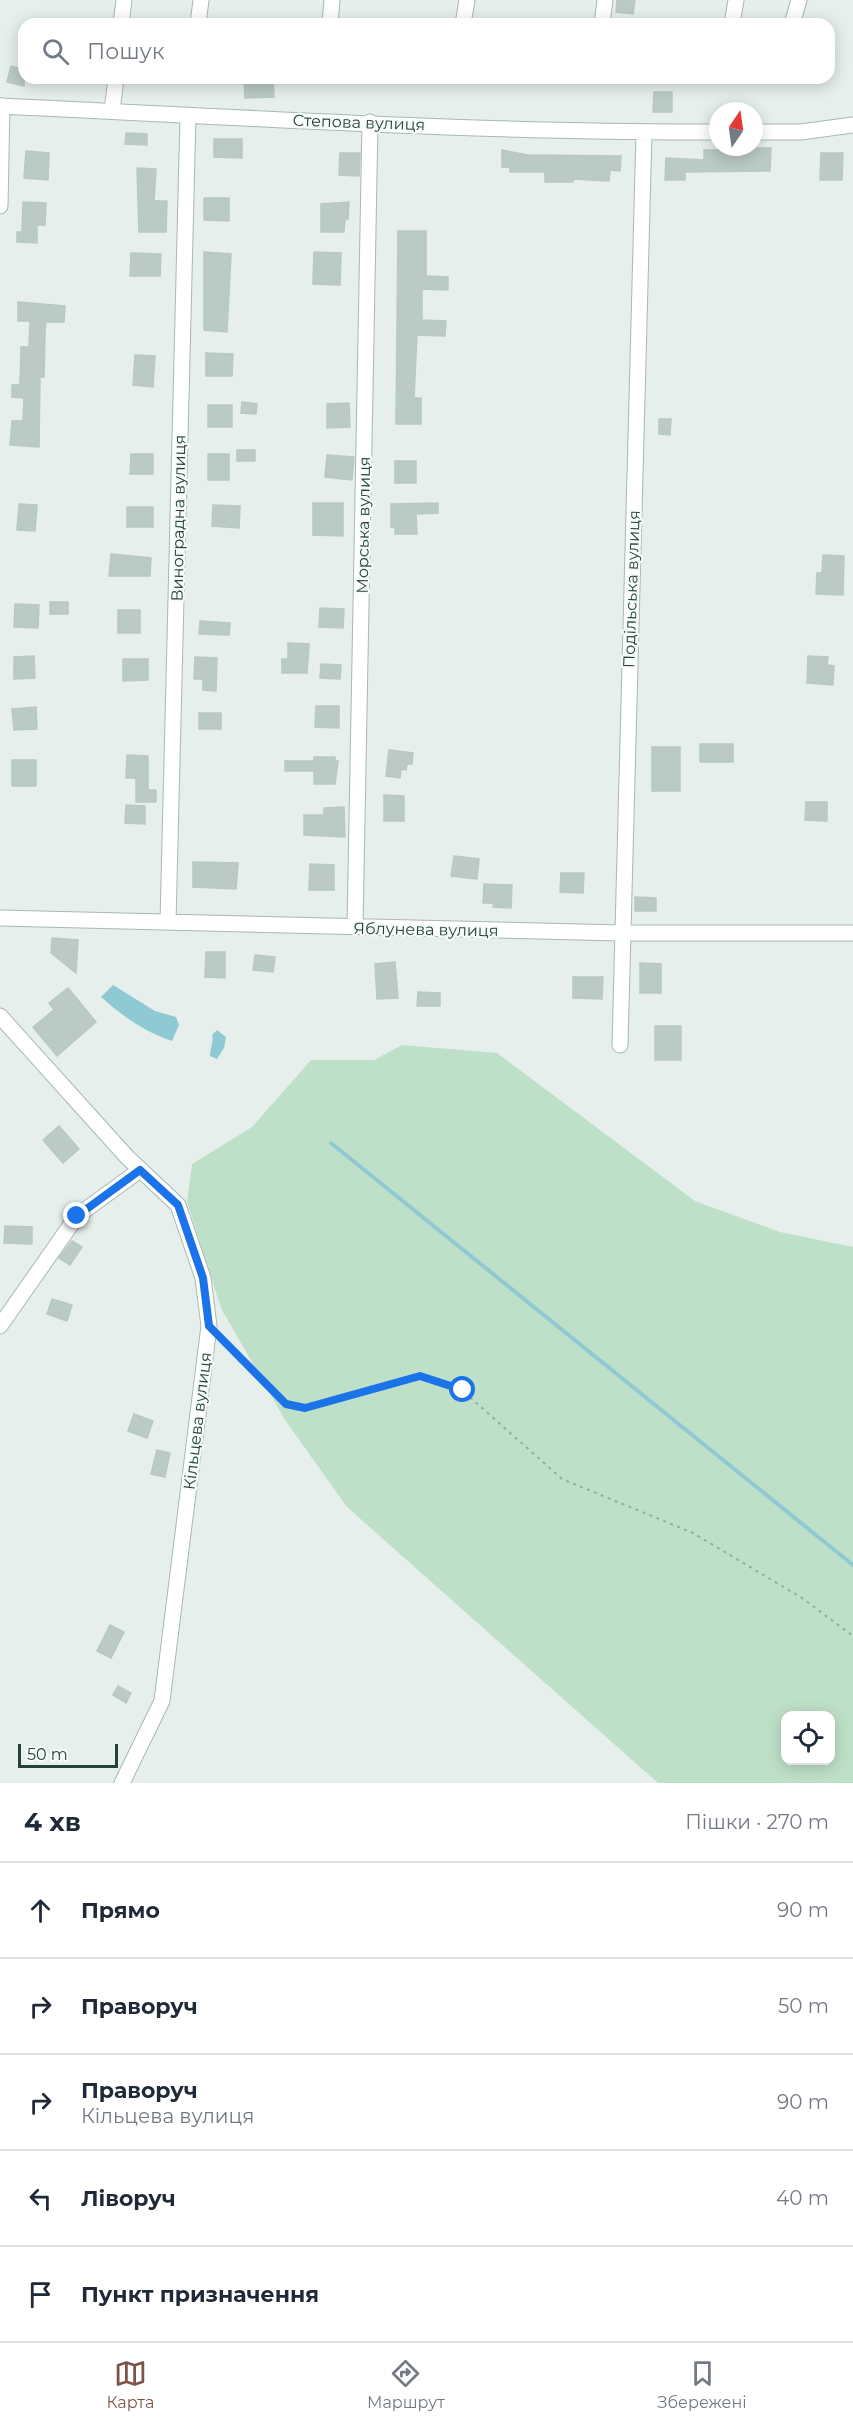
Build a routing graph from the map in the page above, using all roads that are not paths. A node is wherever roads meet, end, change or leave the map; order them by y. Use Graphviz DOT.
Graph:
graph roads {
  1 [pos="124,0"];
  2 [pos="201,0"];
  3 [pos="332,0"];
  4 [pos="466,0"];
  5 [pos="605,0"];
  6 [pos="736,0"];
  7 [pos="799,0"];
  8 [pos="122,18"];
  9 [pos="199,18"];
  10 [pos="330,18"];
  11 [pos="464,18"];
  12 [pos="603,18"];
  13 [pos="733,18"];
  14 [pos="794,18"];
  15 [pos="115,84"];
  16 [pos="1,106"];
  17 [pos="112,111"];
  18 [pos="188,115"];
  19 [pos="370,122"];
  20 [pos="853,125"];
  21 [pos="644,132"];
  22 [pos="709,132"];
  23 [pos="763,132"];
  24 [pos="0,206"];
  25 [pos="0,918"];
  26 [pos="168,922"];
  27 [pos="355,927"];
  28 [pos="621,933"];
  29 [pos="853,933"];
  30 [pos="0,1016"];
  31 [pos="620,1045"];
  32 [pos="140,1170"];
  33 [pos="0,1326"];
  34 [pos="122,1783"];
  1 -- 8 [label="street"];
  2 -- 9 [label="street"];
  3 -- 10 [label="street"];
  4 -- 11 [label="street"];
  5 -- 12 [label="street"];
  6 -- 13 [label="street"];
  7 -- 14 [label="street"];
  15 -- 17 [label="street"];
  16 -- 17 [label="street, Степова вулиця"];
  16 -- 24 [label="street"];
  17 -- 18 [label="street, Степова вулиця"];
  18 -- 19 [label="street, Степова вулиця"];
  18 -- 26 [label="street, Виноградна вулиця"];
  19 -- 21 [label="street, Степова вулиця"];
  19 -- 27 [label="street, Морська вулиця"];
  20 -- 23 [label="street"];
  21 -- 22 [label="street, Степова вулиця"];
  21 -- 28 [label="street, Подільська вулиця"];
  25 -- 26 [label="street, Яблунева вулиця"];
  26 -- 27 [label="street, Яблунева вулиця"];
  27 -- 28 [label="street, Яблунева вулиця"];
  28 -- 29 [label="street, Яблунева вулиця"];
  28 -- 31 [label="street, Подільська вулиця"];
  30 -- 32 [label="street, Кільцева вулиця"];
  32 -- 33 [label="street"];
  32 -- 34 [label="street, Кільцева вулиця"];
}
